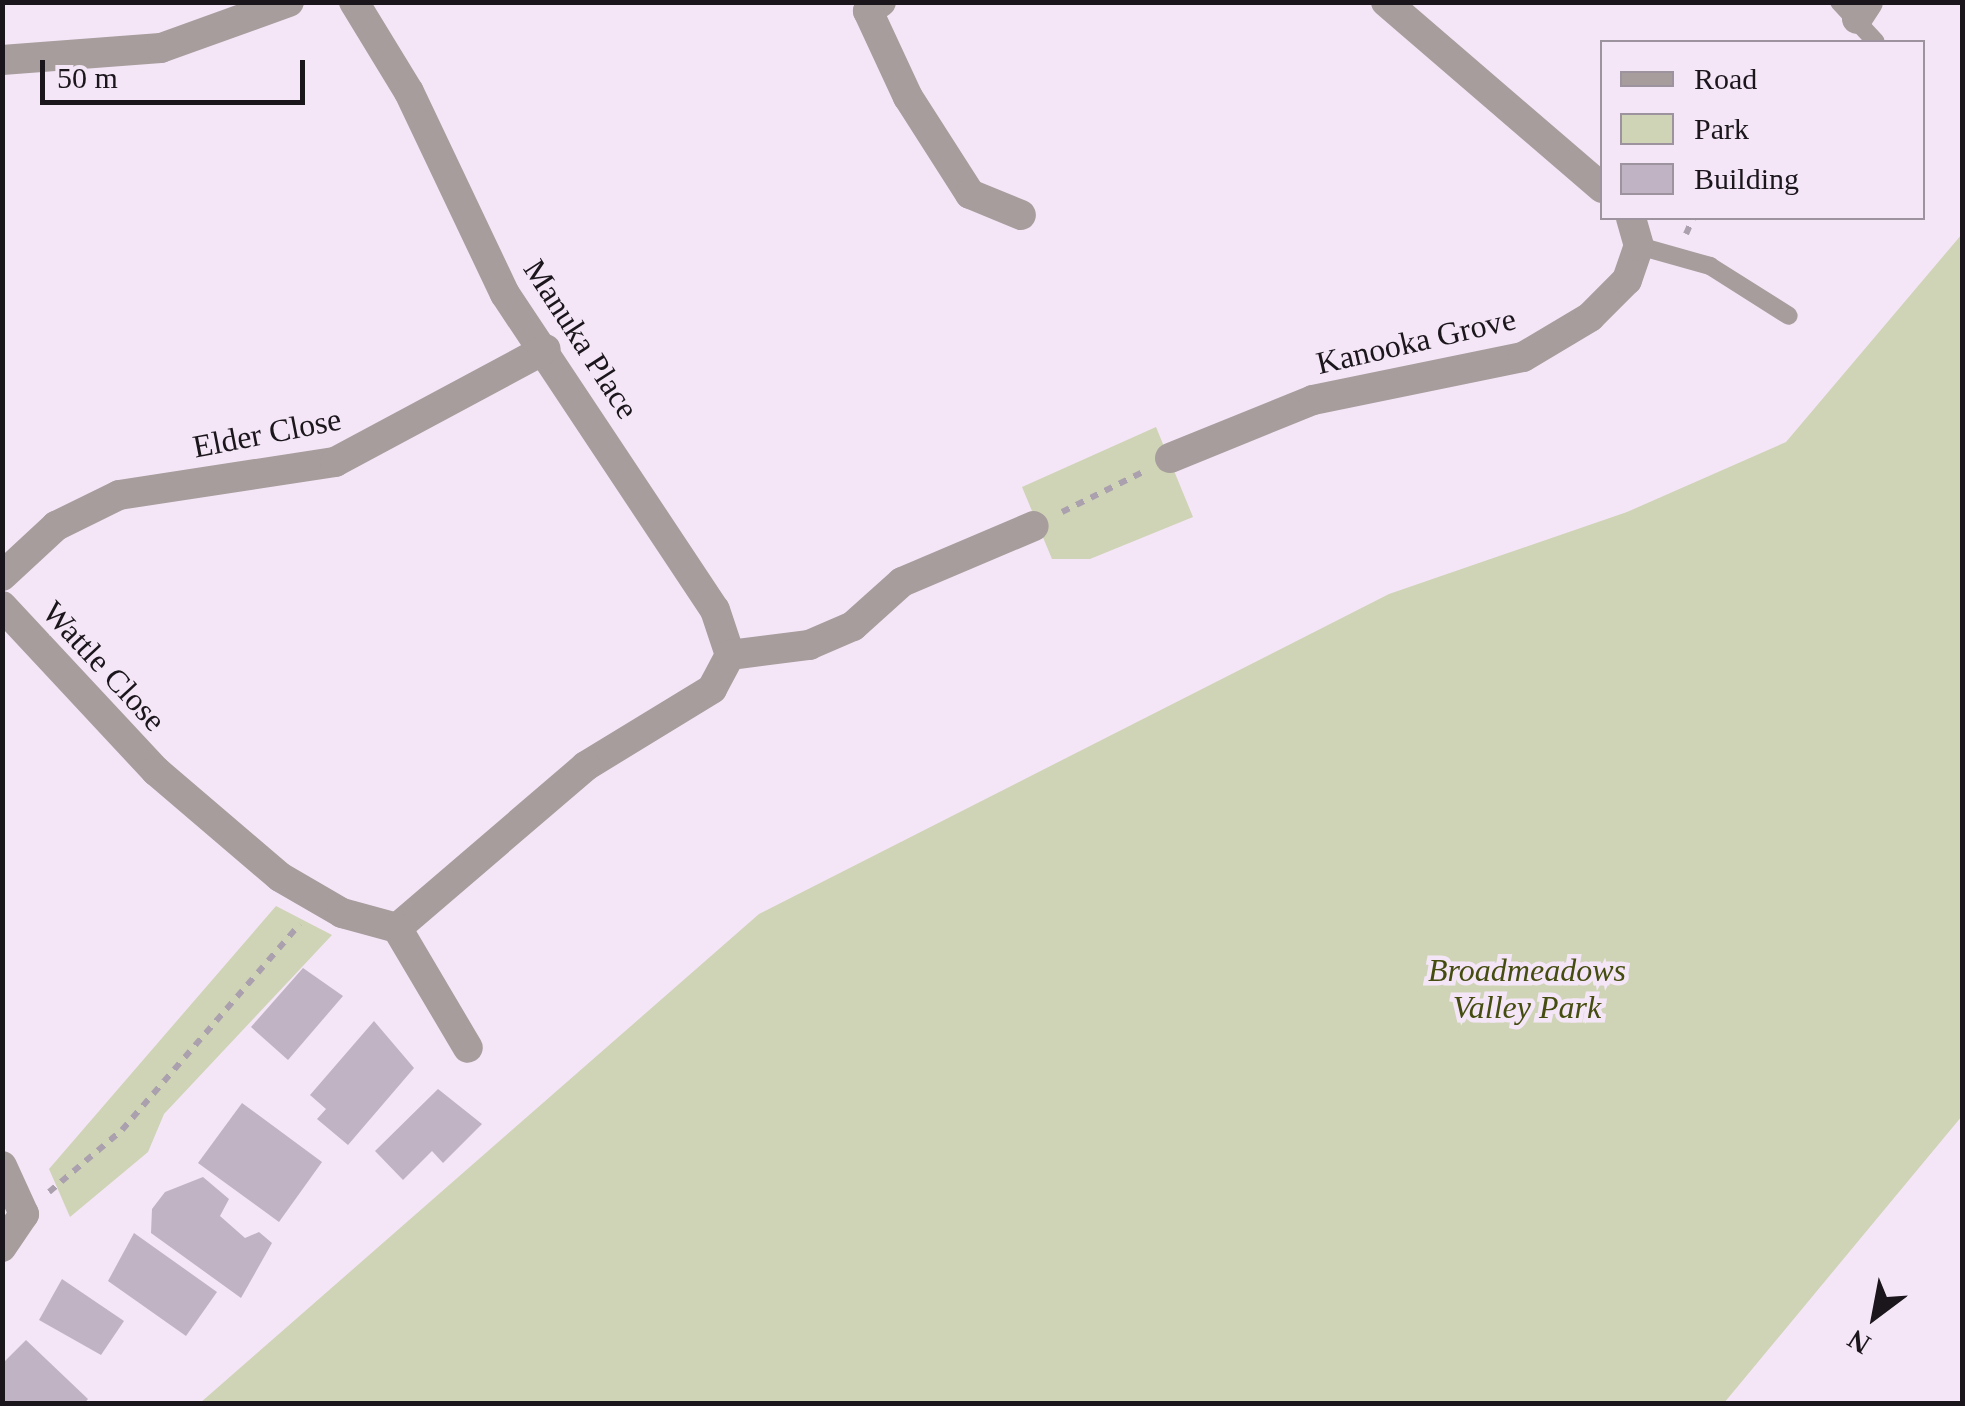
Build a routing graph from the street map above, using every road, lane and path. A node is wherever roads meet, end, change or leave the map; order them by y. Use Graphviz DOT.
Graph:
graph roads {
  1 [pos="289,2"];
  2 [pos="354,2"];
  3 [pos="1386,2"];
  4 [pos="869,5"];
  5 [pos="1855,8"];
  6 [pos="1875,40"];
  7 [pos="2,60"];
  8 [pos="1600,186"];
  9 [pos="1020,215"];
  10 [pos="1635,232"];
  11 [pos="1789,316"];
  12 [pos="546,349"];
  13 [pos="1170,458"];
  14 [pos="1034,526"];
  15 [pos="2,576"];
  16 [pos="2,606"];
  17 [pos="730,655"];
  18 [pos="309,911"];
  19 [pos="397,928"];
  20 [pos="468,1048"];
  21 [pos="2,1166"];
  22 [pos="24,1214"];
  23 [pos="2,1247"];
  1 -- 7 [label="street"];
  2 -- 12 [label="street, Manuka Place"];
  3 -- 8 [label="street"];
  4 -- 9 [label="street"];
  5 -- 6 [label="lane"];
  10 -- 11 [label="lane, Kanooka Grove"];
  10 -- 13 [label="street, Kanooka Grove"];
  12 -- 15 [label="street, Elder Close"];
  12 -- 17 [label="street, Manuka Place"];
  13 -- 14 [label="path"];
  14 -- 17 [label="street"];
  16 -- 19 [label="street, Wattle Close"];
  17 -- 19 [label="street"];
  18 -- 22 [label="path"];
  19 -- 20 [label="street"];
  21 -- 22 [label="street"];
  22 -- 23 [label="street"];
}
